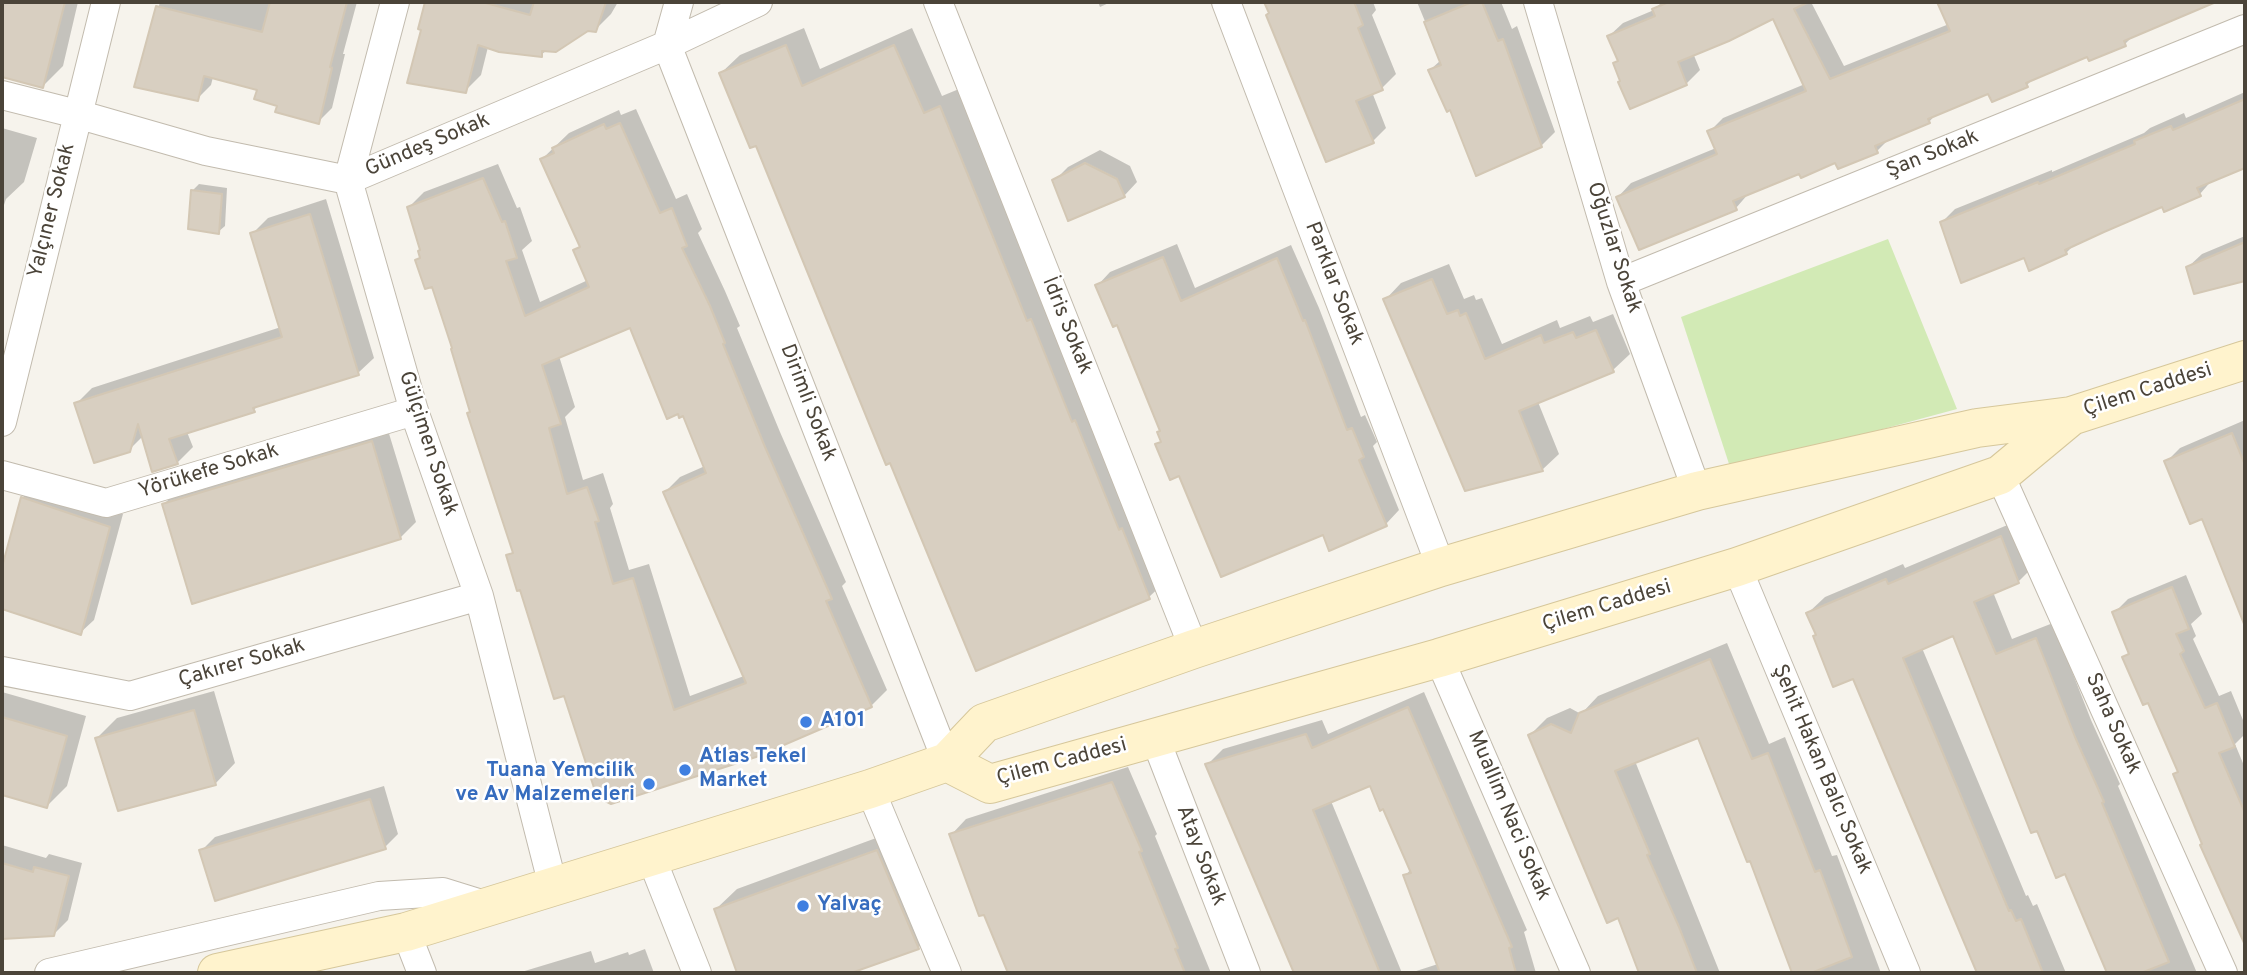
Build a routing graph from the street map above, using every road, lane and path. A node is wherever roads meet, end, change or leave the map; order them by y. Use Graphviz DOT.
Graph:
graph roads {
  1 [pos="106,2"];
  2 [pos="395,2"];
  3 [pos="679,2"];
  4 [pos="758,2"];
  5 [pos="938,2"];
  6 [pos="1226,2"];
  7 [pos="1538,2"];
  8 [pos="2245,29"];
  9 [pos="667,45"];
  10 [pos="2,95"];
  11 [pos="77,114"];
  12 [pos="348,180"];
  13 [pos="1621,282"];
  14 [pos="2245,360"];
  15 [pos="415,411"];
  16 [pos="2071,416"];
  17 [pos="2,422"];
  18 [pos="2,475"];
  19 [pos="2000,475"];
  20 [pos="1698,491"];
  21 [pos="1441,567"];
  22 [pos="1737,567"];
  23 [pos="479,596"];
  24 [pos="1194,649"];
  25 [pos="1440,658"];
  26 [pos="2,671"];
  27 [pos="1155,738"];
  28 [pos="947,762"];
  29 [pos="870,789"];
  30 [pos="651,857"];
  31 [pos="552,886"];
  32 [pos="488,906"];
  33 [pos="396,934"];
  34 [pos="49,973"];
  35 [pos="217,973"];
  36 [pos="422,973"];
  37 [pos="697,973"];
  38 [pos="947,973"];
  39 [pos="1246,973"];
  40 [pos="1576,973"];
  41 [pos="1906,973"];
  42 [pos="2223,973"];
  1 -- 11 [label="street, Yalçıner Sokak"];
  2 -- 12 [label="street"];
  3 -- 9 [label="street"];
  4 -- 9 [label="street, Gündeş Sokak"];
  5 -- 24 [label="street, İdris Sokak"];
  6 -- 21 [label="street, Parklar Sokak"];
  7 -- 13 [label="street, Oğuzlar Sokak"];
  8 -- 13 [label="street, Şan Sokak"];
  9 -- 12 [label="street, Gündeş Sokak"];
  9 -- 28 [label="street, Dirimli Sokak"];
  10 -- 11 [label="street, Gündeş Sokak"];
  11 -- 12 [label="street, Gündeş Sokak"];
  11 -- 17 [label="street, Yalçıner Sokak"];
  12 -- 15 [label="street, Gülçimen Sokak"];
  13 -- 20 [label="street, Oğuzlar Sokak"];
  14 -- 16 [label="main road, Çilem Caddesi"];
  15 -- 18 [label="street, Yörükefe Sokak"];
  15 -- 23 [label="street, Gülçimen Sokak"];
  16 -- 19 [label="main road, Çilem Caddesi"];
  16 -- 20 [label="main road"];
  19 -- 22 [label="main road, Çilem Caddesi"];
  19 -- 42 [label="street, Saha Sokak"];
  20 -- 21 [label="main road"];
  21 -- 24 [label="main road"];
  22 -- 25 [label="main road, Çilem Caddesi"];
  22 -- 41 [label="street, Şehit Hakan Balcı Sokak"];
  23 -- 26 [label="street, Çakırer Sokak"];
  23 -- 31 [label="street, Gülçimen Sokak"];
  24 -- 28 [label="main road"];
  25 -- 27 [label="main road, Çilem Caddesi"];
  25 -- 40 [label="street, Muallim Naci Sokak"];
  27 -- 28 [label="main road, Çilem Caddesi"];
  27 -- 39 [label="street, Atay Sokak"];
  28 -- 29 [label="main road"];
  29 -- 30 [label="main road"];
  29 -- 38 [label="street"];
  30 -- 31 [label="main road"];
  30 -- 37 [label="street"];
  31 -- 32 [label="main road"];
  32 -- 33 [label="main road"];
  32 -- 34 [label="street"];
  33 -- 35 [label="main road"];
  33 -- 36 [label="street"];
}
